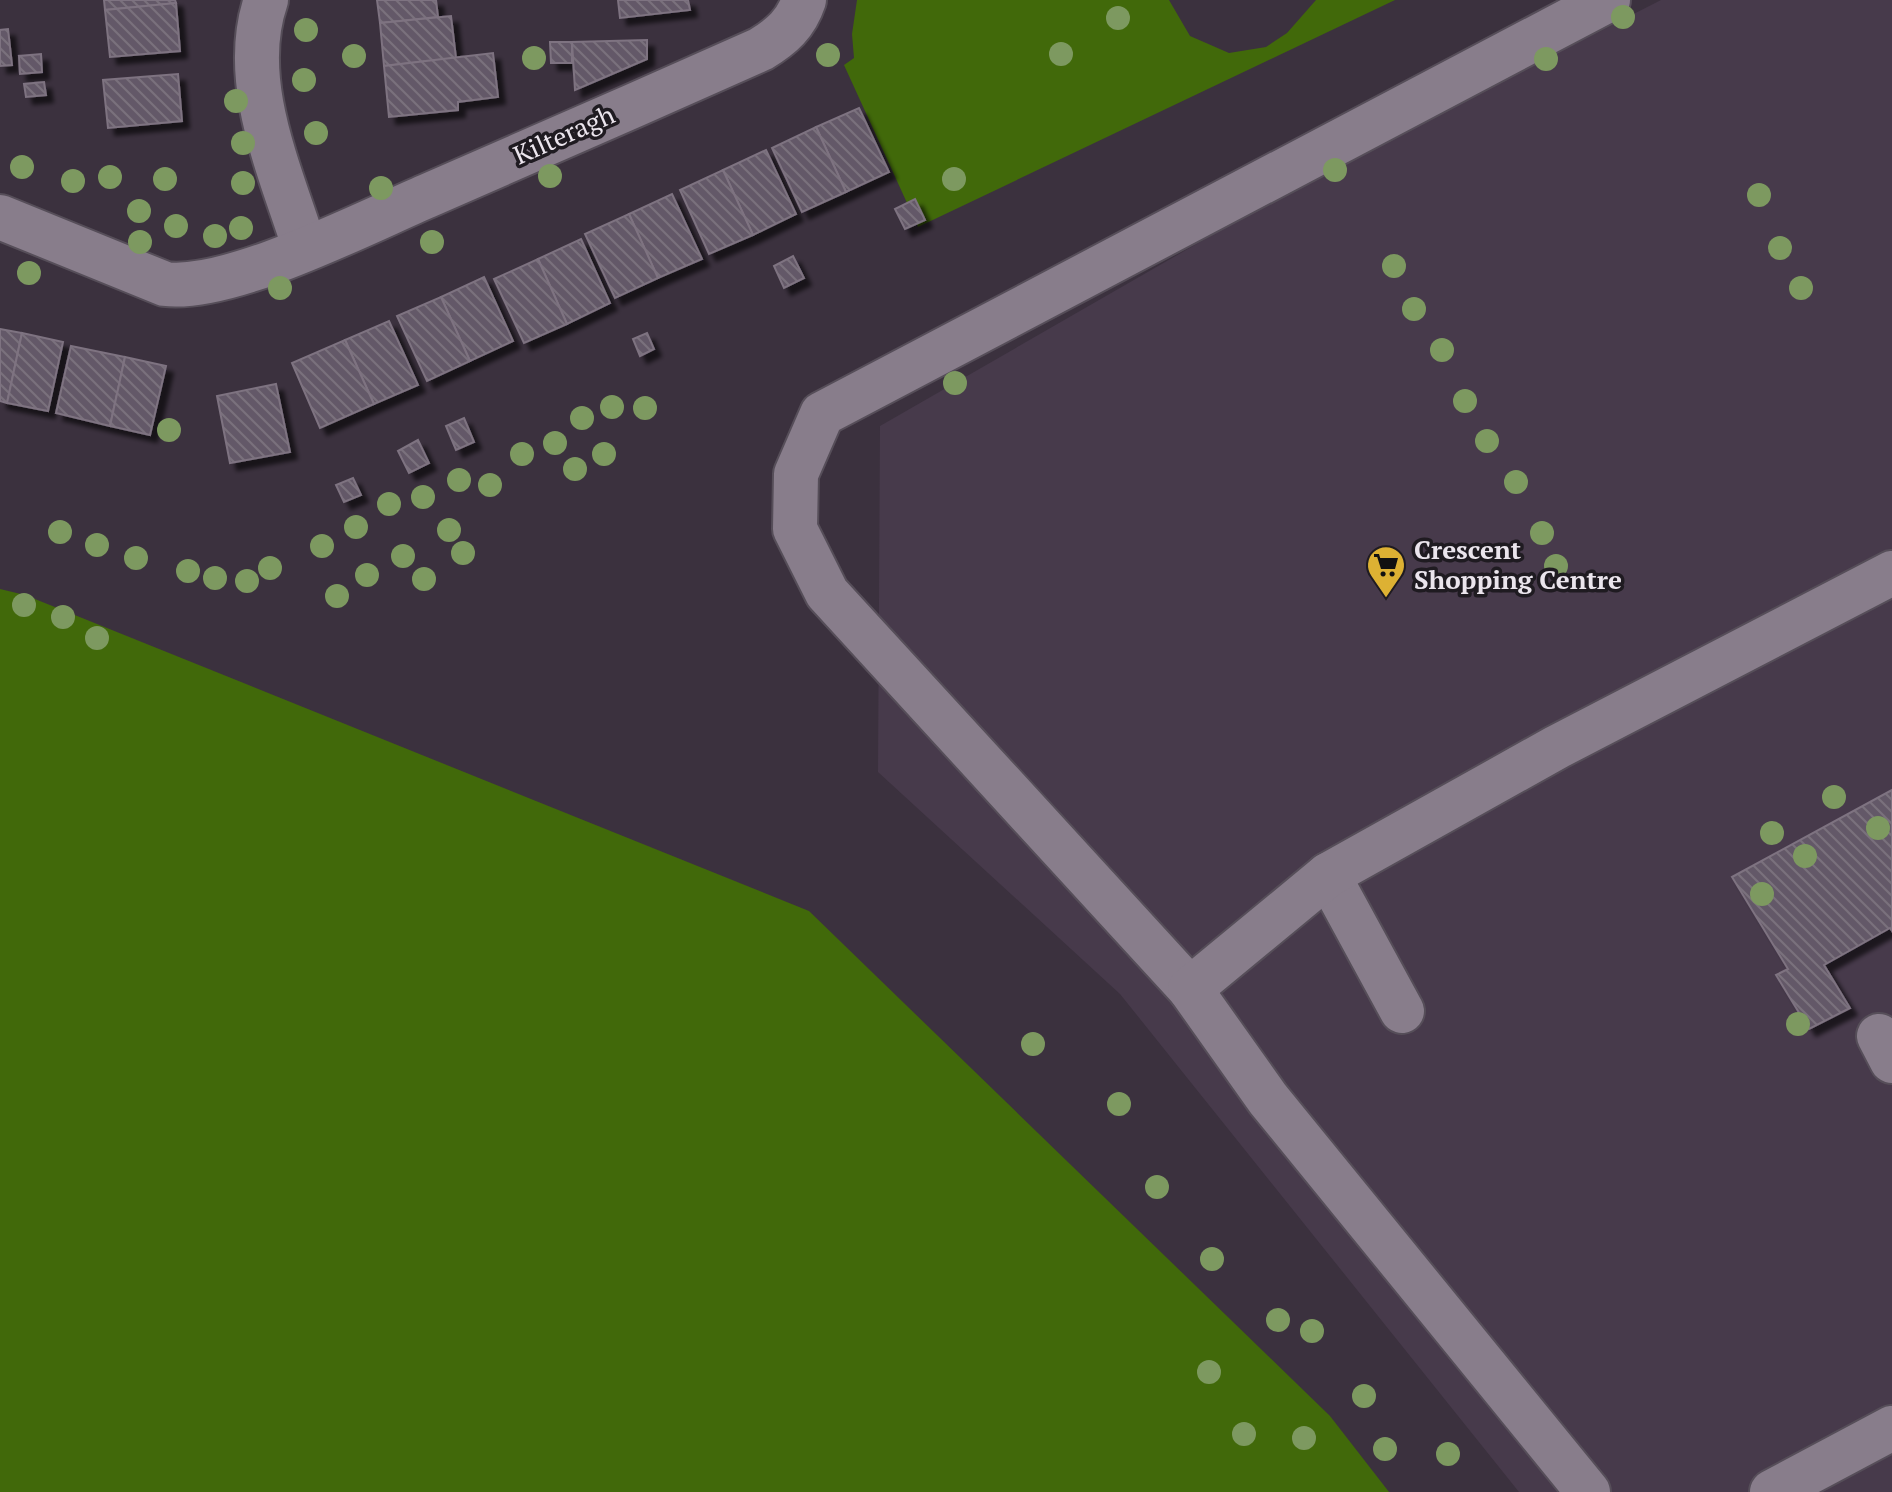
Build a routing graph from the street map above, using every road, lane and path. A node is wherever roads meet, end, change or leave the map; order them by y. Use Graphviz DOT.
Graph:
graph roads {
  1 [pos="266,0"];
  2 [pos="804,0"];
  3 [pos="1608,0"];
  4 [pos="0,217"];
  5 [pos="305,249"];
  6 [pos="1892,573"];
  7 [pos="1328,875"];
  8 [pos="1190,989"];
  9 [pos="1402,1011"];
  10 [pos="1892,1428"];
  11 [pos="1588,1492"];
  12 [pos="1772,1492"];
  1 -- 5 [label="street"];
  2 -- 5 [label="street, Kilteragh"];
  3 -- 8 [label="street"];
  4 -- 5 [label="street, Kilteragh"];
  6 -- 7 [label="street"];
  7 -- 8 [label="street"];
  7 -- 9 [label="street"];
  8 -- 11 [label="street"];
  10 -- 12 [label="street"];
}
